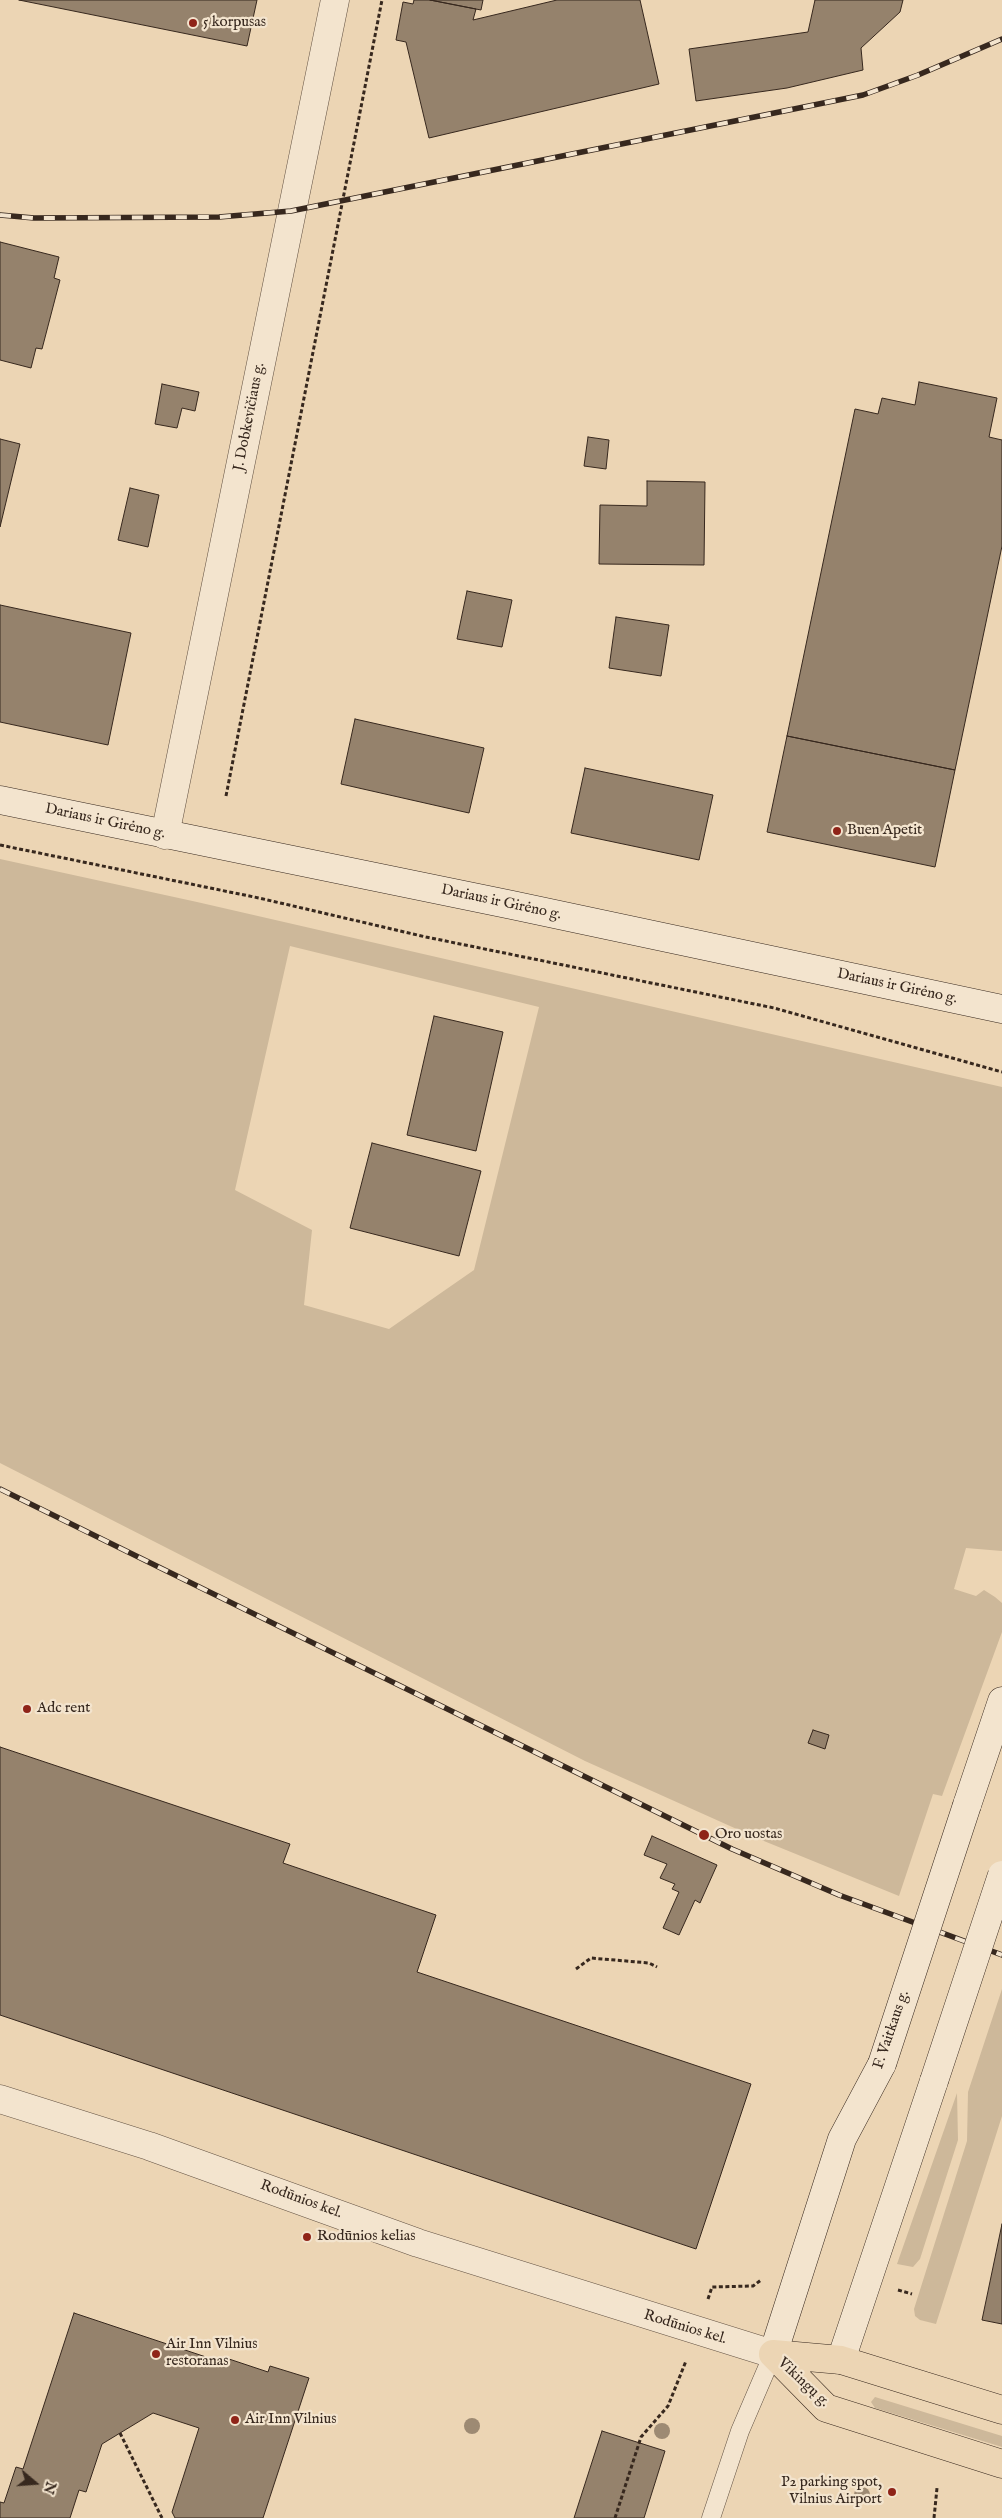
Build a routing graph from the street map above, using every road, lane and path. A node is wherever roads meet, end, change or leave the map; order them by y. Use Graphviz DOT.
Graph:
graph roads {
  1 [pos="335,0"];
  2 [pos="382,0"];
  3 [pos="226,796"];
  4 [pos="0,800"];
  5 [pos="165,835"];
  6 [pos="0,845"];
  7 [pos="1002,1010"];
  8 [pos="1002,1072"];
  9 [pos="1002,1701"];
  10 [pos="1002,1875"];
  11 [pos="657,1967"];
  12 [pos="576,1969"];
  13 [pos="0,2099"];
  14 [pos="768,2274"];
  15 [pos="698,2332"];
  16 [pos="773,2354"];
  17 [pos="842,2360"];
  18 [pos="1002,2410"];
  19 [pos="120,2433"];
  20 [pos="1002,2464"];
  21 [pos="937,2488"];
  22 [pos="162,2518"];
  23 [pos="615,2518"];
  24 [pos="711,2518"];
  25 [pos="934,2518"];
  1 -- 5 [label="street, J. Dobkevičiaus g."];
  2 -- 3 [label="path"];
  4 -- 5 [label="street, Dariaus ir Girėno g."];
  5 -- 7 [label="street, Dariaus ir Girėno g."];
  6 -- 8 [label="path"];
  9 -- 16 [label="street, F. Vaitkaus g., bridge"];
  10 -- 17 [label="street, bridge"];
  11 -- 12 [label="path"];
  13 -- 15 [label="street, Rodūnios kel."];
  14 -- 15 [label="path"];
  15 -- 16 [label="street, Rodūnios kel."];
  15 -- 23 [label="path"];
  16 -- 17 [label="main road, Vikingų g."];
  16 -- 20 [label="main road, Vikingų g."];
  16 -- 24 [label="lane"];
  17 -- 18 [label="main road, Vikingų g."];
  19 -- 22 [label="path"];
  21 -- 25 [label="path"];
}
